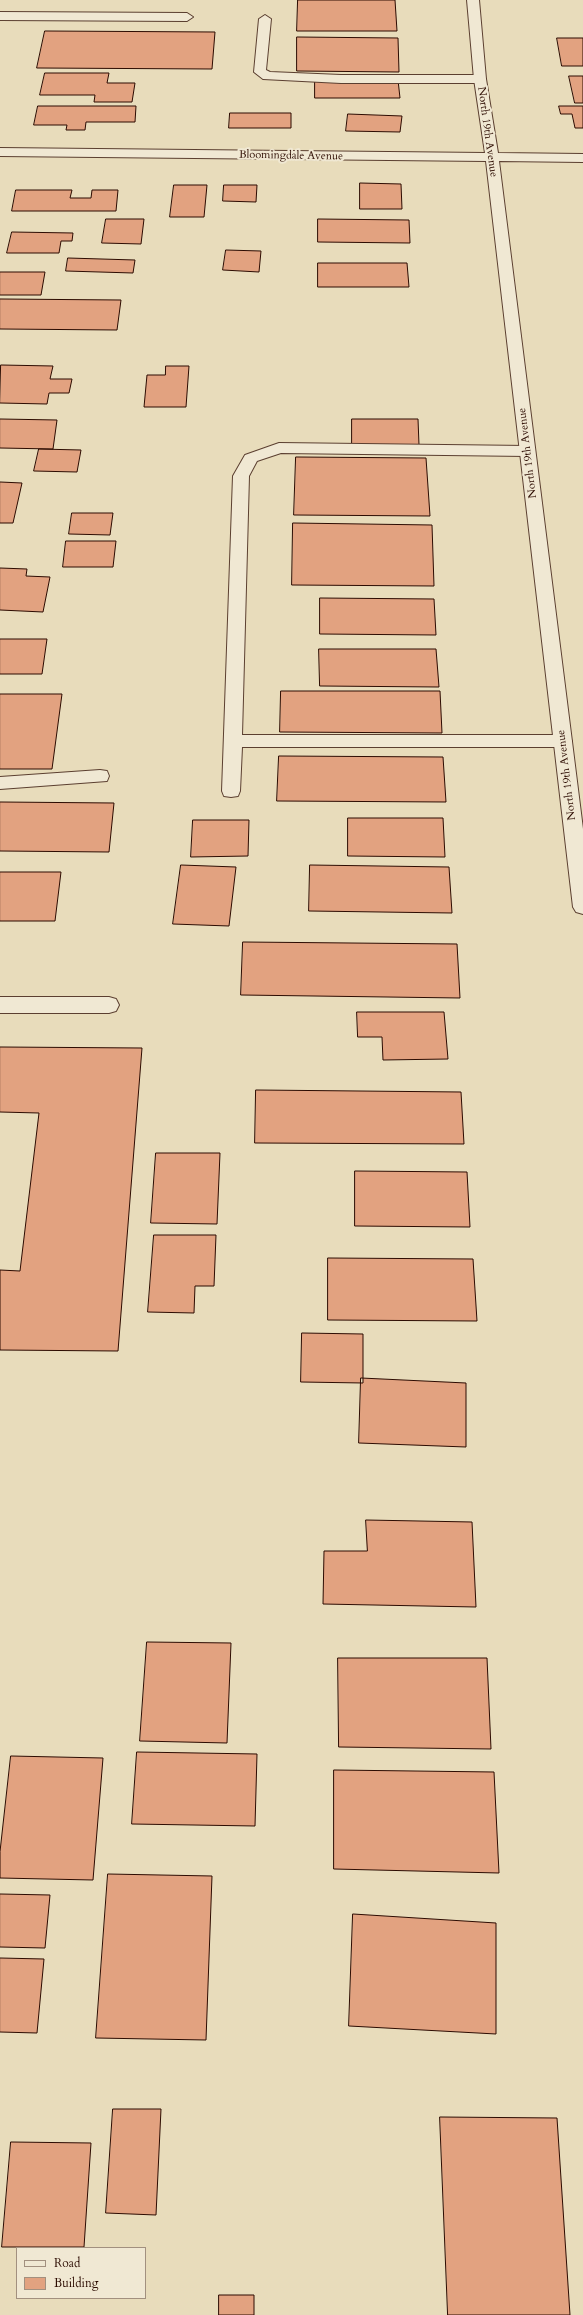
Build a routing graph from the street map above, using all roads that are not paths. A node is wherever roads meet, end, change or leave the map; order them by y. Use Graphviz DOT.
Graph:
graph roads {
  1 [pos="473,0"];
  2 [pos="0,16"];
  3 [pos="187,17"];
  4 [pos="265,19"];
  5 [pos="480,80"];
  6 [pos="0,152"];
  7 [pos="492,158"];
  8 [pos="583,158"];
  9 [pos="527,451"];
  10 [pos="232,741"];
  11 [pos="563,741"];
  12 [pos="100,776"];
  13 [pos="0,783"];
  14 [pos="231,791"];
  15 [pos="583,907"];
  16 [pos="0,1005"];
  17 [pos="109,1005"];
  1 -- 5 [label="street, North 19th Avenue"];
  2 -- 3 [label="street"];
  4 -- 5 [label="street"];
  5 -- 7 [label="street, North 19th Avenue"];
  6 -- 7 [label="street, Bloomingdale Avenue"];
  7 -- 8 [label="street, Bloomingdale Avenue"];
  7 -- 9 [label="street, North 19th Avenue"];
  9 -- 10 [label="street"];
  9 -- 11 [label="street, North 19th Avenue"];
  10 -- 11 [label="street"];
  10 -- 14 [label="street"];
  11 -- 15 [label="street, North 19th Avenue"];
  12 -- 13 [label="street"];
  16 -- 17 [label="street"];
}
